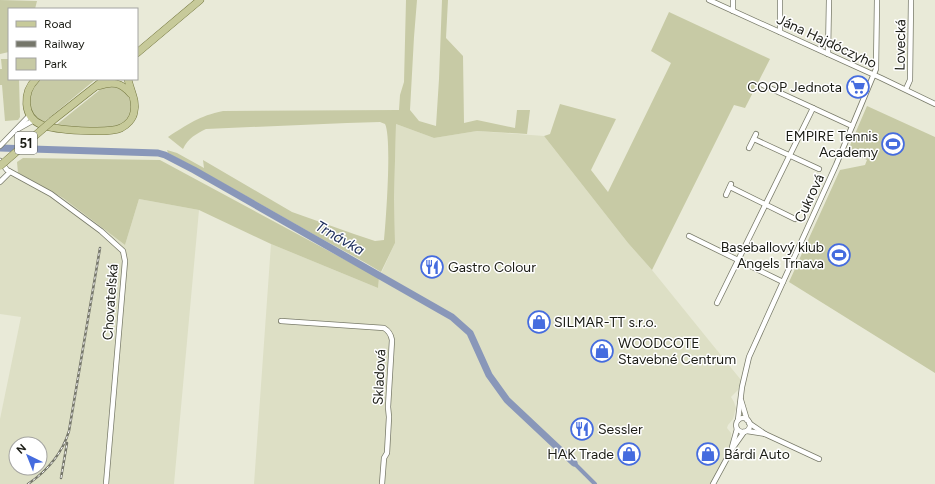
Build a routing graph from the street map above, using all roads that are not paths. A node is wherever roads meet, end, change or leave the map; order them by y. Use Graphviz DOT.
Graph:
graph roads {
  1 [pos="200,0"];
  2 [pos="709,0"];
  3 [pos="733,0"];
  4 [pos="780,0"];
  5 [pos="829,0"];
  6 [pos="877,0"];
  7 [pos="911,0"];
  8 [pos="733,11"];
  9 [pos="780,32"];
  10 [pos="138,52"];
  11 [pos="828,54"];
  12 [pos="874,76"];
  13 [pos="35,80"];
  14 [pos="99,80"];
  15 [pos="104,80"];
  16 [pos="128,80"];
  17 [pos="763,85"];
  18 [pos="94,88"];
  19 [pos="906,90"];
  20 [pos="133,96"];
  21 [pos="935,104"];
  22 [pos="813,108"];
  23 [pos="32,118"];
  24 [pos="852,126"];
  25 [pos="1,145"];
  26 [pos="749,148"];
  27 [pos="790,156"];
  28 [pos="0,161"];
  29 [pos="0,166"];
  30 [pos="819,169"];
  31 [pos="10,172"];
  32 [pos="0,182"];
  33 [pos="726,195"];
  34 [pos="766,205"];
  35 [pos="795,219"];
  36 [pos="689,236"];
  37 [pos="738,260"];
  38 [pos="783,282"];
  39 [pos="717,303"];
  40 [pos="281,321"];
  41 [pos="740,396"];
  42 [pos="738,420"];
  43 [pos="748,421"];
  44 [pos="737,430"];
  45 [pos="746,431"];
  46 [pos="765,434"];
  47 [pos="732,449"];
  48 [pos="819,459"];
  49 [pos="106,484"];
  50 [pos="382,484"];
  51 [pos="713,484"];
  1 -- 10 [label="main road"];
  2 -- 8 [label="street, Jána Hajdóczyho"];
  3 -- 8 [label="street"];
  4 -- 9 [label="street"];
  5 -- 11 [label="street"];
  6 -- 12 [label="street, Cukrová"];
  7 -- 19 [label="street, Lovecká"];
  8 -- 9 [label="street, Jána Hajdóczyho"];
  9 -- 11 [label="street, Jána Hajdóczyho"];
  11 -- 12 [label="street, Jána Hajdóczyho"];
  12 -- 19 [label="street, Jána Hajdóczyho"];
  12 -- 24 [label="street, Cukrová"];
  13 -- 23 [label="main road"];
  14 -- 18 [label="main road"];
  15 -- 18 [label="main road, 51"];
  16 -- 20 [label="main road"];
  17 -- 22 [label="street"];
  18 -- 20 [label="main road"];
  18 -- 29 [label="main road, 51, bridge"];
  19 -- 21 [label="street, Jána Hajdóczyho"];
  20 -- 23 [label="main road"];
  22 -- 24 [label="street"];
  22 -- 27 [label="street"];
  23 -- 25 [label="street"];
  24 -- 38 [label="street, Cukrová"];
  26 -- 27 [label="street"];
  27 -- 30 [label="street"];
  27 -- 34 [label="street"];
  28 -- 31 [label="street, Chovateľská"];
  31 -- 32 [label="street"];
  31 -- 49 [label="street, Chovateľská"];
  33 -- 34 [label="street"];
  34 -- 35 [label="street"];
  34 -- 37 [label="street"];
  36 -- 37 [label="street"];
  37 -- 38 [label="street"];
  37 -- 39 [label="street"];
  38 -- 41 [label="street, Cukrová"];
  40 -- 50 [label="street, Skladová"];
  41 -- 42 [label="street, Cukrová"];
  41 -- 43 [label="street, Cukrová"];
  42 -- 43 [label="street"];
  42 -- 44 [label="street"];
  43 -- 45 [label="street"];
  43 -- 46 [label="street"];
  44 -- 45 [label="street"];
  44 -- 47 [label="street"];
  45 -- 46 [label="street"];
  45 -- 47 [label="street"];
  46 -- 48 [label="street"];
  47 -- 51 [label="street"];
}
